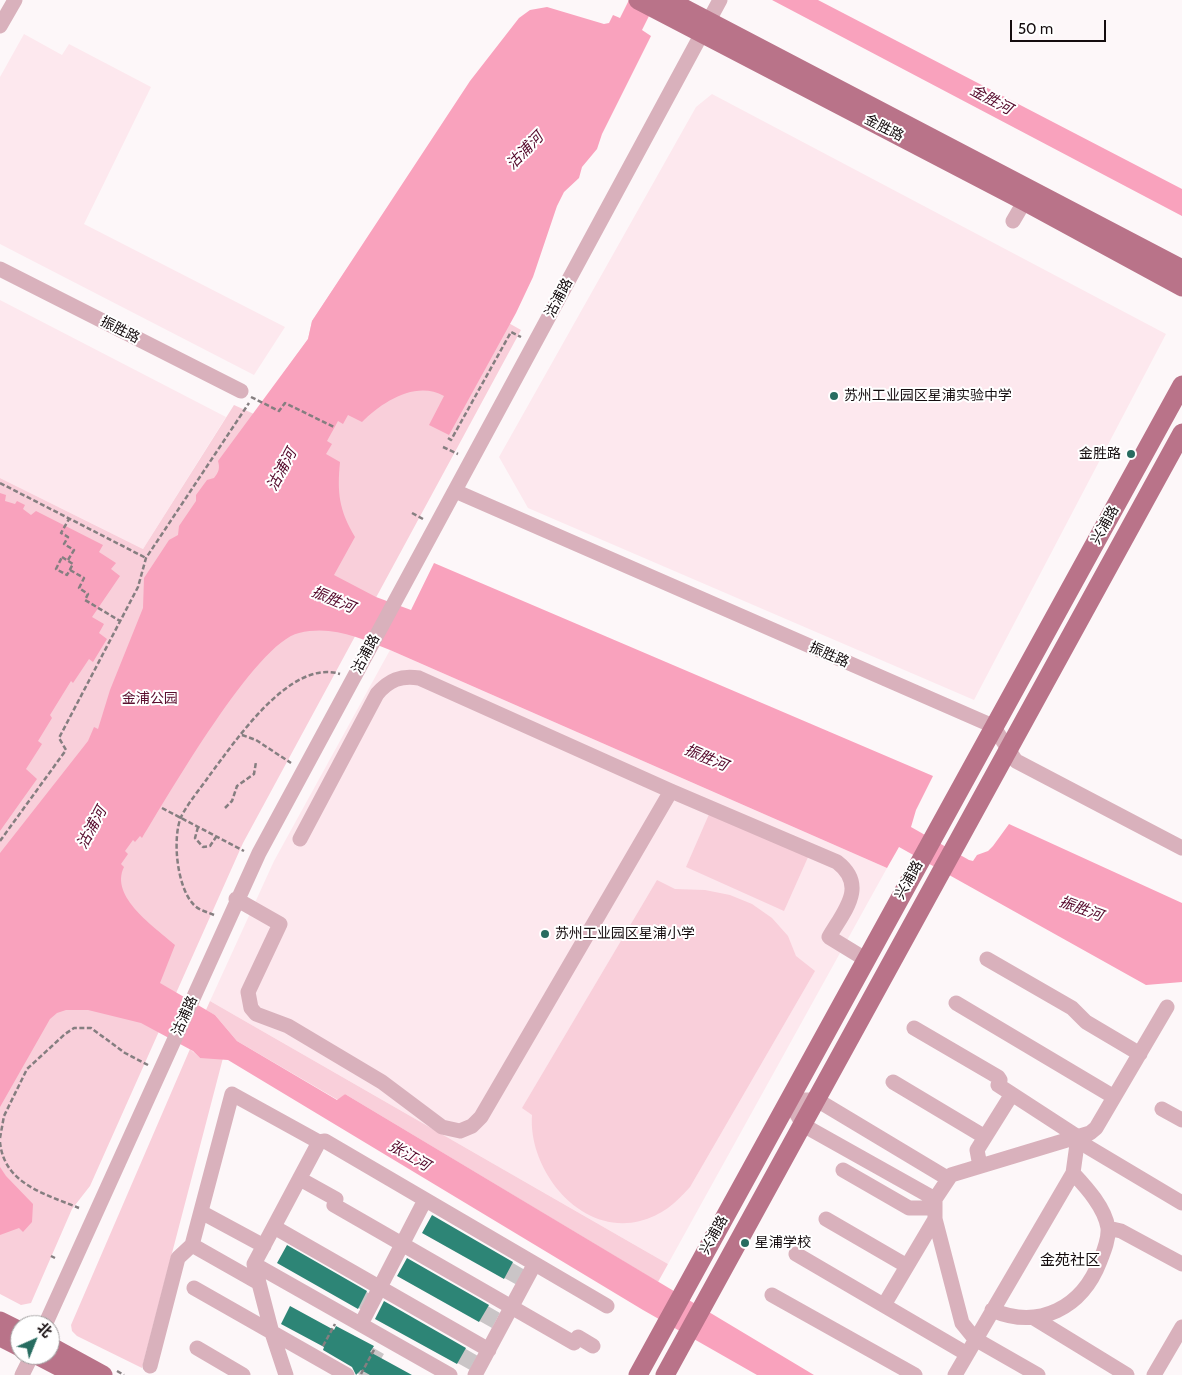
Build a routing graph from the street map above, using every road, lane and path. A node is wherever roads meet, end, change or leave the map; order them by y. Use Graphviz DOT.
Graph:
graph roads {
  1 [pos="15,0"];
  2 [pos="720,0"];
  3 [pos="654,3"];
  4 [pos="0,26"];
  5 [pos="705,28"];
  6 [pos="1028,195"];
  7 [pos="1013,221"];
  8 [pos="0,269"];
  9 [pos="1182,269"];
  10 [pos="1182,287"];
  11 [pos="521,337"];
  12 [pos="1182,385"];
  13 [pos="247,394"];
  14 [pos="334,427"];
  15 [pos="1182,433"];
  16 [pos="448,438"];
  17 [pos="443,447"];
  18 [pos="458,454"];
  19 [pos="0,484"];
  20 [pos="455,491"];
  21 [pos="412,514"];
  22 [pos="69,519"];
  23 [pos="423,519"];
  24 [pos="146,558"];
  25 [pos="68,560"];
  26 [pos="70,570"];
  27 [pos="120,622"];
  28 [pos="340,674"];
  29 [pos="993,726"];
  30 [pos="242,735"];
  31 [pos="1007,749"];
  32 [pos="256,762"];
  33 [pos="291,763"];
  34 [pos="672,791"];
  35 [pos="162,808"];
  36 [pos="225,808"];
  37 [pos="181,818"];
  38 [pos="198,827"];
  39 [pos="216,837"];
  40 [pos="300,839"];
  41 [pos="0,841"];
  42 [pos="1182,848"];
  43 [pos="244,851"];
  44 [pos="236,899"];
  45 [pos="214,916"];
  46 [pos="988,959"];
  47 [pos="865,960"];
  48 [pos="956,1003"];
  49 [pos="1167,1007"];
  50 [pos="914,1028"];
  51 [pos="1140,1054"];
  52 [pos="148,1065"];
  53 [pos="892,1082"];
  54 [pos="1012,1094"];
  55 [pos="1114,1098"];
  56 [pos="789,1100"];
  57 [pos="817,1100"];
  58 [pos="1162,1109"];
  59 [pos="1182,1120"];
  60 [pos="803,1125"];
  61 [pos="985,1137"];
  62 [pos="1078,1137"];
  63 [pos="0,1138"];
  64 [pos="0,1142"];
  65 [pos="319,1142"];
  66 [pos="980,1166"];
  67 [pos="843,1170"];
  68 [pos="1073,1173"];
  69 [pos="300,1178"];
  70 [pos="947,1178"];
  71 [pos="425,1200"];
  72 [pos="1182,1203"];
  73 [pos="79,1208"];
  74 [pos="934,1209"];
  75 [pos="201,1212"];
  76 [pos="826,1218"];
  77 [pos="274,1227"];
  78 [pos="1108,1228"];
  79 [pos="403,1244"];
  80 [pos="192,1245"];
  81 [pos="264,1246"];
  82 [pos="796,1254"];
  83 [pos="51,1256"];
  84 [pos="55,1258"];
  85 [pos="254,1264"];
  86 [pos="1182,1264"];
  87 [pos="534,1265"];
  88 [pos="907,1266"];
  89 [pos="259,1283"];
  90 [pos="194,1288"];
  91 [pos="380,1288"];
  92 [pos="772,1294"];
  93 [pos="884,1305"];
  94 [pos="608,1306"];
  95 [pos="512,1307"];
  96 [pos="992,1310"];
  97 [pos="341,1313"];
  98 [pos="50,1315"];
  99 [pos="1034,1318"];
  100 [pos="361,1324"];
  101 [pos="1182,1327"];
  102 [pos="272,1333"];
  103 [pos="382,1336"];
  104 [pos="975,1339"];
  105 [pos="593,1346"];
  106 [pos="197,1348"];
  107 [pos="489,1350"];
  108 [pos="60,1351"];
  109 [pos="967,1354"];
  110 [pos="316,1358"];
  111 [pos="56,1365"];
  112 [pos="150,1366"];
  113 [pos="962,1372"];
  114 [pos="75,1375"];
  115 [pos="103,1375"];
  116 [pos="243,1375"];
  117 [pos="286,1375"];
  118 [pos="347,1375"];
  119 [pos="360,1375"];
  120 [pos="450,1375"];
  121 [pos="475,1375"];
  122 [pos="638,1375"];
  123 [pos="665,1375"];
  124 [pos="915,1375"];
  125 [pos="1038,1375"];
  126 [pos="1127,1375"];
  127 [pos="1154,1375"];
  1 -- 4 [label="street"];
  2 -- 5 [label="street, 沽浦路"];
  3 -- 5 [label="main road, 金胜路"];
  5 -- 6 [label="main road, 金胜路"];
  5 -- 20 [label="street, 沽浦路"];
  6 -- 7 [label="street"];
  6 -- 9 [label="main road, 金胜路"];
  6 -- 10 [label="main road, 金胜路"];
  8 -- 13 [label="street, 振胜路"];
  11 -- 16 [label="path"];
  12 -- 29 [label="main road, 兴浦路"];
  13 -- 14 [label="path"];
  13 -- 24 [label="path"];
  15 -- 31 [label="main road, 兴浦路"];
  17 -- 18 [label="path"];
  19 -- 22 [label="path"];
  20 -- 29 [label="street, 振胜路"];
  20 -- 44 [label="street, 沽浦路"];
  21 -- 23 [label="path"];
  22 -- 24 [label="path"];
  22 -- 25 [label="path"];
  24 -- 27 [label="path"];
  25 -- 26 [label="path"];
  25 -- 26 [label="path"];
  26 -- 27 [label="path"];
  27 -- 41 [label="path"];
  28 -- 30 [label="path"];
  29 -- 31 [label="street"];
  29 -- 47 [label="main road, 兴浦路"];
  30 -- 33 [label="path"];
  30 -- 37 [label="path"];
  31 -- 42 [label="street"];
  31 -- 57 [label="main road, 兴浦路"];
  32 -- 36 [label="path"];
  34 -- 40 [label="street"];
  34 -- 44 [label="street"];
  34 -- 47 [label="street"];
  35 -- 37 [label="path"];
  37 -- 38 [label="path"];
  37 -- 45 [label="path"];
  38 -- 39 [label="path"];
  38 -- 39 [label="path"];
  39 -- 43 [label="path"];
  44 -- 98 [label="street, 沽浦路"];
  46 -- 51 [label="street"];
  47 -- 56 [label="main road, 兴浦路"];
  48 -- 55 [label="street"];
  49 -- 51 [label="street"];
  50 -- 54 [label="street"];
  51 -- 55 [label="street"];
  52 -- 63 [label="path"];
  53 -- 61 [label="street"];
  54 -- 61 [label="street"];
  54 -- 62 [label="street"];
  55 -- 62 [label="street"];
  56 -- 57 [label="street"];
  56 -- 60 [label="street"];
  56 -- 122 [label="main road, 兴浦路"];
  57 -- 60 [label="main road, 兴浦路"];
  57 -- 70 [label="street"];
  58 -- 59 [label="street"];
  60 -- 74 [label="street"];
  60 -- 123 [label="main road, 兴浦路"];
  61 -- 66 [label="street"];
  62 -- 66 [label="street"];
  62 -- 68 [label="street"];
  62 -- 72 [label="street"];
  64 -- 73 [label="path"];
  65 -- 69 [label="street"];
  65 -- 71 [label="street"];
  65 -- 75 [label="street"];
  66 -- 70 [label="street"];
  67 -- 74 [label="street"];
  68 -- 78 [label="street"];
  68 -- 96 [label="street"];
  69 -- 77 [label="street"];
  69 -- 79 [label="street"];
  70 -- 74 [label="street"];
  71 -- 79 [label="street"];
  71 -- 87 [label="street"];
  74 -- 88 [label="street"];
  74 -- 104 [label="street"];
  75 -- 80 [label="street"];
  75 -- 81 [label="street"];
  76 -- 88 [label="street"];
  77 -- 81 [label="street"];
  77 -- 91 [label="street"];
  78 -- 86 [label="street"];
  78 -- 99 [label="street"];
  79 -- 91 [label="street"];
  79 -- 95 [label="street"];
  80 -- 89 [label="street"];
  80 -- 112 [label="street"];
  81 -- 85 [label="street"];
  82 -- 93 [label="street"];
  83 -- 84 [label="path"];
  85 -- 89 [label="street"];
  85 -- 97 [label="street"];
  87 -- 94 [label="street"];
  87 -- 95 [label="street"];
  88 -- 93 [label="street"];
  89 -- 102 [label="street"];
  90 -- 102 [label="street"];
  91 -- 100 [label="street"];
  91 -- 107 [label="street"];
  92 -- 124 [label="street"];
  93 -- 109 [label="street"];
  95 -- 105 [label="street"];
  95 -- 107 [label="street"];
  96 -- 99 [label="street"];
  96 -- 104 [label="street"];
  97 -- 100 [label="street"];
  97 -- 110 [label="path"];
  99 -- 126 [label="street"];
  100 -- 103 [label="street"];
  101 -- 127 [label="street"];
  102 -- 110 [label="street"];
  102 -- 117 [label="street"];
  103 -- 119 [label="path"];
  103 -- 120 [label="street"];
  104 -- 109 [label="street"];
  104 -- 125 [label="street"];
  106 -- 116 [label="street"];
  107 -- 121 [label="street"];
  108 -- 115 [label="main road"];
  109 -- 113 [label="street"];
  110 -- 118 [label="street"];
  111 -- 114 [label="main road"];
}
